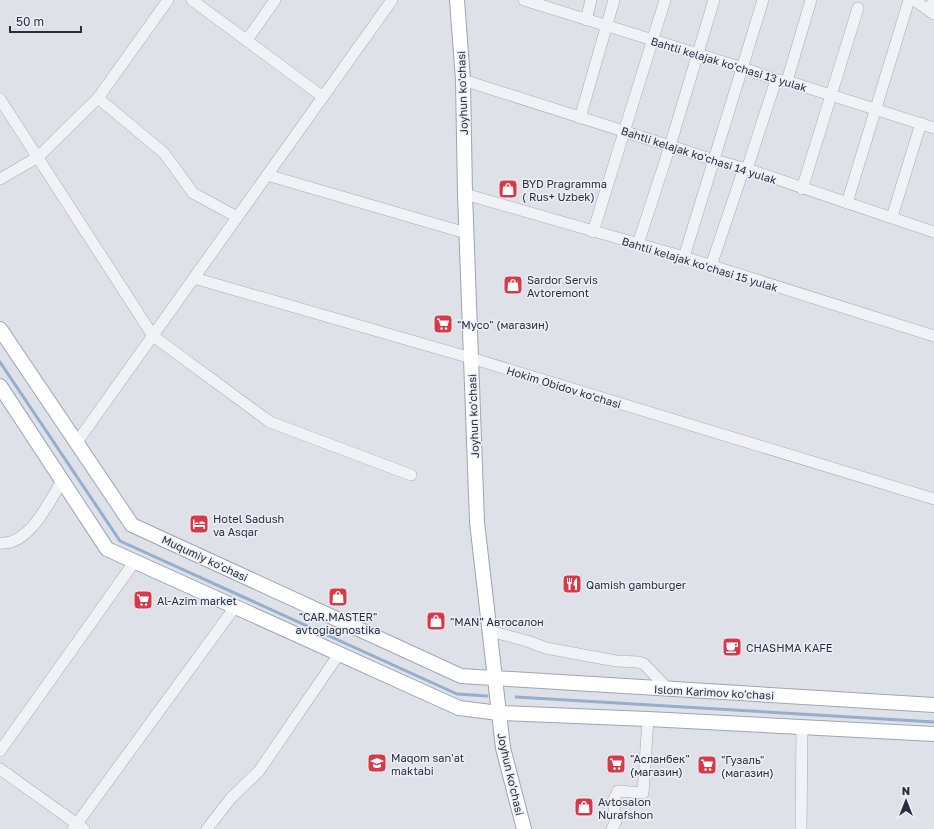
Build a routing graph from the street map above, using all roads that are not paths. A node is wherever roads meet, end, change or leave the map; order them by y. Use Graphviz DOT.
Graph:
graph roads {
  1 [pos="168,0"];
  2 [pos="192,0"];
  3 [pos="275,0"];
  4 [pos="392,0"];
  5 [pos="457,0"];
  6 [pos="524,0"];
  7 [pos="591,0"];
  8 [pos="614,0"];
  9 [pos="665,0"];
  10 [pos="714,0"];
  11 [pos="763,0"];
  12 [pos="811,0"];
  13 [pos="909,0"];
  14 [pos="914,0"];
  15 [pos="858,8"];
  16 [pos="932,8"];
  17 [pos="586,20"];
  18 [pos="606,26"];
  19 [pos="246,40"];
  20 [pos="653,40"];
  21 [pos="698,54"];
  22 [pos="743,68"];
  23 [pos="463,80"];
  24 [pos="776,80"];
  25 [pos="787,81"];
  26 [pos="832,96"];
  27 [pos="323,97"];
  28 [pos="98,98"];
  29 [pos="0,99"];
  30 [pos="875,109"];
  31 [pos="580,118"];
  32 [pos="920,124"];
  33 [pos="934,128"];
  34 [pos="624,132"];
  35 [pos="670,146"];
  36 [pos="38,157"];
  37 [pos="714,160"];
  38 [pos="746,169"];
  39 [pos="267,175"];
  40 [pos="0,179"];
  41 [pos="802,189"];
  42 [pos="465,194"];
  43 [pos="847,203"];
  44 [pos="237,217"];
  45 [pos="892,217"];
  46 [pos="594,232"];
  47 [pos="934,232"];
  48 [pos="466,234"];
  49 [pos="638,244"];
  50 [pos="684,257"];
  51 [pos="711,266"];
  52 [pos="194,278"];
  53 [pos="0,329"];
  54 [pos="152,336"];
  55 [pos="934,336"];
  56 [pos="471,358"];
  57 [pos="0,386"];
  58 [pos="77,442"];
  59 [pos="411,475"];
  60 [pos="62,481"];
  61 [pos="934,499"];
  62 [pos="0,543"];
  63 [pos="135,561"];
  64 [pos="235,607"];
  65 [pos="490,631"];
  66 [pos="338,654"];
  67 [pos="495,679"];
  68 [pos="668,689"];
  69 [pos="934,705"];
  70 [pos="499,713"];
  71 [pos="648,719"];
  72 [pos="802,727"];
  73 [pos="934,734"];
  74 [pos="0,751"];
  75 [pos="0,769"];
  76 [pos="78,827"];
  77 [pos="207,829"];
  78 [pos="524,829"];
  79 [pos="612,829"];
  80 [pos="801,829"];
  1 -- 28 [label="street"];
  2 -- 19 [label="street"];
  3 -- 19 [label="street"];
  4 -- 27 [label="street"];
  5 -- 23 [label="main road, Joyhun ko'chasi"];
  6 -- 17 [label="street, Bahtli kelajak ko'chasi 13 yulak"];
  7 -- 17 [label="street"];
  8 -- 18 [label="street"];
  9 -- 20 [label="street"];
  10 -- 21 [label="street"];
  11 -- 22 [label="street"];
  12 -- 25 [label="street"];
  13 -- 30 [label="street"];
  14 -- 16 [label="street"];
  15 -- 26 [label="street"];
  17 -- 18 [label="street, Bahtli kelajak ko'chasi 13 yulak"];
  18 -- 20 [label="street, Bahtli kelajak ko'chasi 13 yulak"];
  18 -- 31 [label="street"];
  19 -- 27 [label="street"];
  20 -- 21 [label="street, Bahtli kelajak ko'chasi 13 yulak"];
  20 -- 34 [label="street"];
  21 -- 22 [label="street, Bahtli kelajak ko'chasi 13 yulak"];
  21 -- 35 [label="street"];
  22 -- 24 [label="street, Bahtli kelajak ko'chasi 13 yulak"];
  22 -- 37 [label="street"];
  23 -- 31 [label="street, Bahtli kelajak ko'chasi 14 yulak"];
  23 -- 42 [label="main road, Joyhun ko'chasi"];
  24 -- 25 [label="street, Bahtli kelajak ko'chasi 13 yulak"];
  24 -- 38 [label="street"];
  25 -- 26 [label="street, Bahtli kelajak ko'chasi 13 yulak"];
  26 -- 30 [label="street, Bahtli kelajak ko'chasi 13 yulak"];
  26 -- 41 [label="street"];
  27 -- 39 [label="street"];
  28 -- 36 [label="street"];
  28 -- 44 [label="street"];
  29 -- 36 [label="street"];
  30 -- 32 [label="street, Bahtli kelajak ko'chasi 13 yulak"];
  30 -- 43 [label="street"];
  31 -- 34 [label="street, Bahtli kelajak ko'chasi 14 yulak"];
  32 -- 33 [label="street, Bahtli kelajak ko'chasi 13 yulak"];
  32 -- 45 [label="street"];
  34 -- 35 [label="street, Bahtli kelajak ko'chasi 14 yulak"];
  34 -- 46 [label="street"];
  35 -- 37 [label="street, Bahtli kelajak ko'chasi 14 yulak"];
  35 -- 49 [label="street"];
  36 -- 40 [label="street"];
  36 -- 54 [label="street"];
  37 -- 38 [label="street, Bahtli kelajak ko'chasi 14 yulak"];
  37 -- 50 [label="street"];
  38 -- 41 [label="street, Bahtli kelajak ko'chasi 14 yulak"];
  38 -- 51 [label="street"];
  39 -- 44 [label="street"];
  39 -- 48 [label="street"];
  41 -- 43 [label="street, Bahtli kelajak ko'chasi 14 yulak"];
  42 -- 46 [label="street, Bahtli kelajak ko'chasi 15 yulak"];
  42 -- 48 [label="main road, Joyhun ko'chasi"];
  43 -- 45 [label="street, Bahtli kelajak ko'chasi 14 yulak"];
  44 -- 52 [label="street"];
  45 -- 47 [label="street, Bahtli kelajak ko'chasi 14 yulak"];
  46 -- 49 [label="street, Bahtli kelajak ko'chasi 15 yulak"];
  48 -- 56 [label="main road, Joyhun ko'chasi"];
  49 -- 50 [label="street, Bahtli kelajak ko'chasi 15 yulak"];
  50 -- 51 [label="street, Bahtli kelajak ko'chasi 15 yulak"];
  51 -- 55 [label="street, Bahtli kelajak ko'chasi 15 yulak"];
  52 -- 54 [label="street"];
  52 -- 56 [label="street, Hokim Obidov ko'chasi"];
  53 -- 58 [label="main road, Muqumiy ko'chasi"];
  54 -- 58 [label="street"];
  54 -- 59 [label="street"];
  56 -- 61 [label="street, Hokim Obidov ko'chasi"];
  56 -- 65 [label="main road, Joyhun ko'chasi"];
  57 -- 60 [label="main road"];
  58 -- 67 [label="main road, Muqumiy ko'chasi"];
  60 -- 62 [label="street"];
  60 -- 63 [label="main road"];
  63 -- 64 [label="main road"];
  63 -- 74 [label="street"];
  64 -- 66 [label="main road"];
  64 -- 76 [label="street"];
  65 -- 67 [label="main road, Joyhun ko'chasi"];
  65 -- 68 [label="street"];
  66 -- 70 [label="main road"];
  66 -- 77 [label="street"];
  67 -- 68 [label="main road, Islom Karimov ko'chasi"];
  67 -- 70 [label="main road, Joyhun ko'chasi"];
  68 -- 69 [label="main road, Islom Karimov ko'chasi"];
  70 -- 71 [label="main road"];
  70 -- 78 [label="main road, Joyhun ko'chasi"];
  71 -- 72 [label="main road"];
  71 -- 79 [label="street"];
  72 -- 73 [label="main road"];
  72 -- 80 [label="street"];
  75 -- 76 [label="street"];
}
